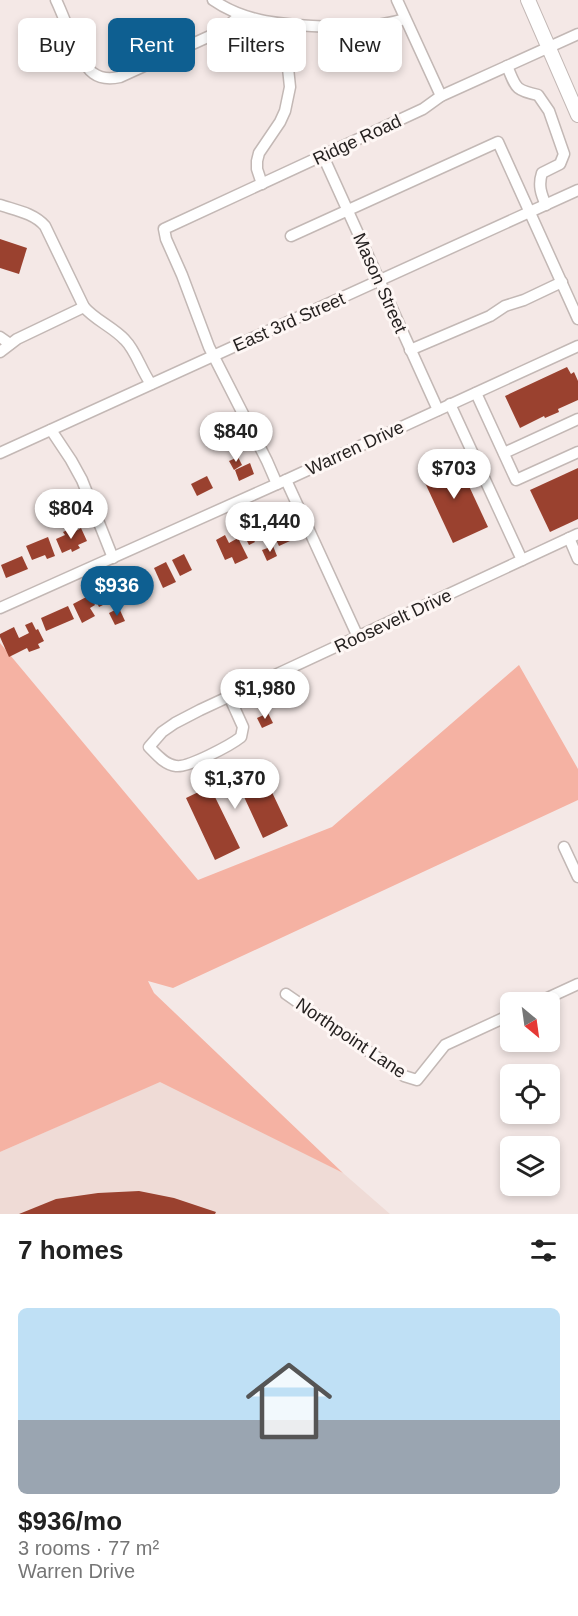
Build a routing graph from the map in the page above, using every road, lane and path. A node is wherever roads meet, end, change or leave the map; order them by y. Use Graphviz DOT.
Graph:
graph roads {
  1 [pos="56,0"];
  2 [pos="213,0"];
  3 [pos="397,0"];
  4 [pos="528,0"];
  5 [pos="241,15"];
  6 [pos="253,18"];
  7 [pos="405,19"];
  8 [pos="306,26"];
  9 [pos="578,34"];
  10 [pos="549,47"];
  11 [pos="507,66"];
  12 [pos="288,72"];
  13 [pos="441,96"];
  14 [pos="578,115"];
  15 [pos="323,156"];
  16 [pos="262,184"];
  17 [pos="578,190"];
  18 [pos="0,205"];
  19 [pos="546,205"];
  20 [pos="348,211"];
  21 [pos="530,212"];
  22 [pos="291,236"];
  23 [pos="380,281"];
  24 [pos="562,282"];
  25 [pos="84,307"];
  26 [pos="578,320"];
  27 [pos="0,337"];
  28 [pos="10,344"];
  29 [pos="578,346"];
  30 [pos="410,350"];
  31 [pos="0,352"];
  32 [pos="214,356"];
  33 [pos="151,384"];
  34 [pos="476,393"];
  35 [pos="450,404"];
  36 [pos="438,410"];
  37 [pos="578,419"];
  38 [pos="51,430"];
  39 [pos="578,452"];
  40 [pos="0,453"];
  41 [pos="504,453"];
  42 [pos="281,482"];
  43 [pos="573,536"];
  44 [pos="114,558"];
  45 [pos="578,558"];
  46 [pos="522,560"];
  47 [pos="0,608"];
  48 [pos="358,638"];
  49 [pos="230,696"];
  50 [pos="564,847"];
  51 [pos="578,877"];
  52 [pos="578,984"];
  53 [pos="560,992"];
  54 [pos="286,994"];
  55 [pos="500,1020"];
  1 -- 5 [label="street"];
  2 -- 5 [label="street"];
  3 -- 7 [label="street"];
  4 -- 10 [label="main road"];
  5 -- 6 [label="street"];
  7 -- 8 [label="street"];
  7 -- 13 [label="street"];
  9 -- 10 [label="street, Ridge Road"];
  10 -- 11 [label="street, Ridge Road"];
  10 -- 14 [label="main road"];
  11 -- 13 [label="street, Ridge Road"];
  11 -- 19 [label="street"];
  12 -- 16 [label="street"];
  13 -- 15 [label="street, Ridge Road"];
  15 -- 16 [label="street, Ridge Road"];
  15 -- 20 [label="street, Mason Street"];
  16 -- 32 [label="street, Ridge Road"];
  17 -- 19 [label="street, East 3rd Street"];
  18 -- 25 [label="street"];
  19 -- 21 [label="street, East 3rd Street"];
  20 -- 21 [label="street"];
  20 -- 22 [label="street"];
  20 -- 23 [label="street, Mason Street"];
  21 -- 23 [label="street, East 3rd Street"];
  21 -- 24 [label="street"];
  23 -- 30 [label="street, Mason Street"];
  23 -- 32 [label="street, East 3rd Street"];
  24 -- 26 [label="street"];
  24 -- 30 [label="street"];
  25 -- 28 [label="street"];
  25 -- 33 [label="street"];
  27 -- 28 [label="street"];
  28 -- 31 [label="street"];
  29 -- 34 [label="street, Warren Drive"];
  30 -- 36 [label="street, Mason Street"];
  32 -- 33 [label="street, East 3rd Street"];
  32 -- 42 [label="street"];
  33 -- 38 [label="street, East 3rd Street"];
  34 -- 35 [label="street, Warren Drive"];
  34 -- 41 [label="street"];
  35 -- 36 [label="street, Warren Drive"];
  35 -- 46 [label="street"];
  36 -- 42 [label="street, Warren Drive"];
  37 -- 41 [label="street"];
  38 -- 40 [label="street, East 3rd Street"];
  38 -- 44 [label="street"];
  39 -- 41 [label="street"];
  42 -- 44 [label="street, Warren Drive"];
  42 -- 48 [label="street"];
  43 -- 45 [label="street"];
  43 -- 46 [label="street, Roosevelt Drive"];
  44 -- 47 [label="street, Warren Drive"];
  46 -- 48 [label="street, Roosevelt Drive"];
  48 -- 49 [label="street, Roosevelt Drive"];
  49 -- 49 [label="street, Roosevelt Drive"];
  50 -- 51 [label="street"];
  52 -- 53 [label="street"];
  54 -- 55 [label="street, Northpoint Lane"];
}
